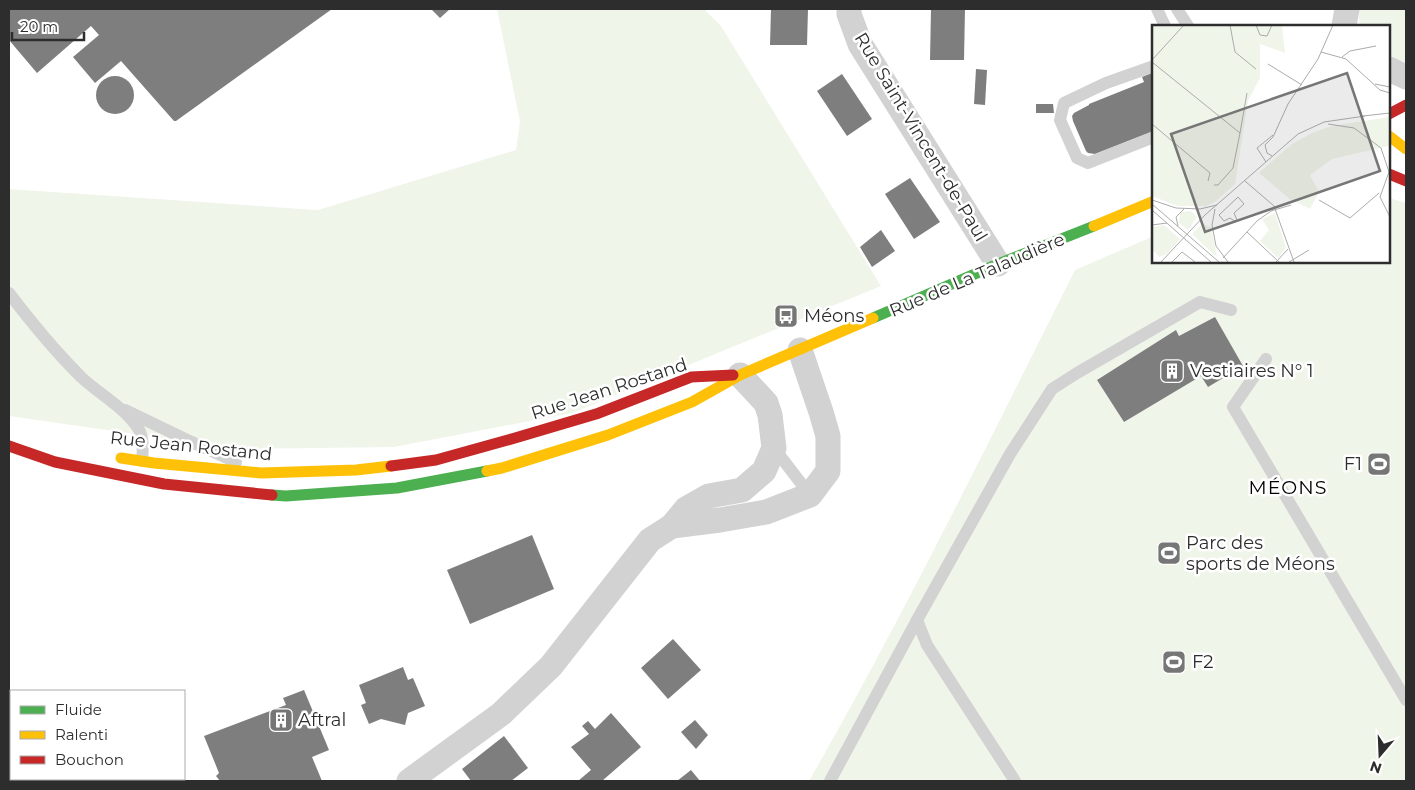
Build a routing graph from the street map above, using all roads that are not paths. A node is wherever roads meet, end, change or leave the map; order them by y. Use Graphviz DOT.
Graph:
graph roads {
  1 [pos="849,9"];
  2 [pos="1157,9"];
  3 [pos="1177,9"];
  4 [pos="1347,9"];
  5 [pos="1165,25"];
  6 [pos="1187,25"];
  7 [pos="1344,25"];
  8 [pos="1152,67"];
  9 [pos="1390,69"];
  10 [pos="1406,77"];
  11 [pos="1406,105"];
  12 [pos="1390,113"];
  13 [pos="1390,137"];
  14 [pos="1152,138"];
  15 [pos="1406,149"];
  16 [pos="1390,174"];
  17 [pos="1406,180"];
  18 [pos="1152,202"];
  19 [pos="998,264"];
  20 [pos="9,293"];
  21 [pos="1231,310"];
  22 [pos="800,350"];
  23 [pos="1266,359"];
  24 [pos="740,375"];
  25 [pos="118,406"];
  26 [pos="9,440"];
  27 [pos="37,444"];
  28 [pos="9,446"];
  29 [pos="774,448"];
  30 [pos="114,456"];
  31 [pos="142,461"];
  32 [pos="262,473"];
  33 [pos="810,495"];
  34 [pos="672,526"];
  35 [pos="917,620"];
  36 [pos="1406,700"];
  37 [pos="409,781"];
  38 [pos="830,781"];
  39 [pos="1014,781"];
  1 -- 19 [label="street, Rue Saint-Vincent-de-Paul"];
  2 -- 5 [label="lane"];
  3 -- 6 [label="lane"];
  4 -- 7 [label="street"];
  8 -- 14 [label="lane"];
  9 -- 10 [label="street"];
  11 -- 12 [label="main road"];
  13 -- 15 [label="main road"];
  16 -- 17 [label="main road"];
  18 -- 19 [label="main road, Rue de La Talaudière"];
  19 -- 22 [label="main road, Rue de La Talaudière"];
  20 -- 25 [label="lane"];
  21 -- 35 [label="lane"];
  22 -- 24 [label="main road, Rue de La Talaudière"];
  22 -- 33 [label="street"];
  23 -- 36 [label="lane"];
  24 -- 28 [label="main road, Rue Jean Rostand"];
  24 -- 29 [label="street"];
  24 -- 32 [label="main road, Rue Jean Rostand"];
  25 -- 31 [label="lane"];
  25 -- 32 [label="lane"];
  26 -- 27 [label="main road"];
  29 -- 33 [label="lane"];
  29 -- 34 [label="street"];
  30 -- 31 [label="main road, Rue Jean Rostand"];
  31 -- 32 [label="main road, Rue Jean Rostand"];
  33 -- 34 [label="street"];
  34 -- 37 [label="street"];
  35 -- 38 [label="lane"];
  35 -- 39 [label="lane"];
}
